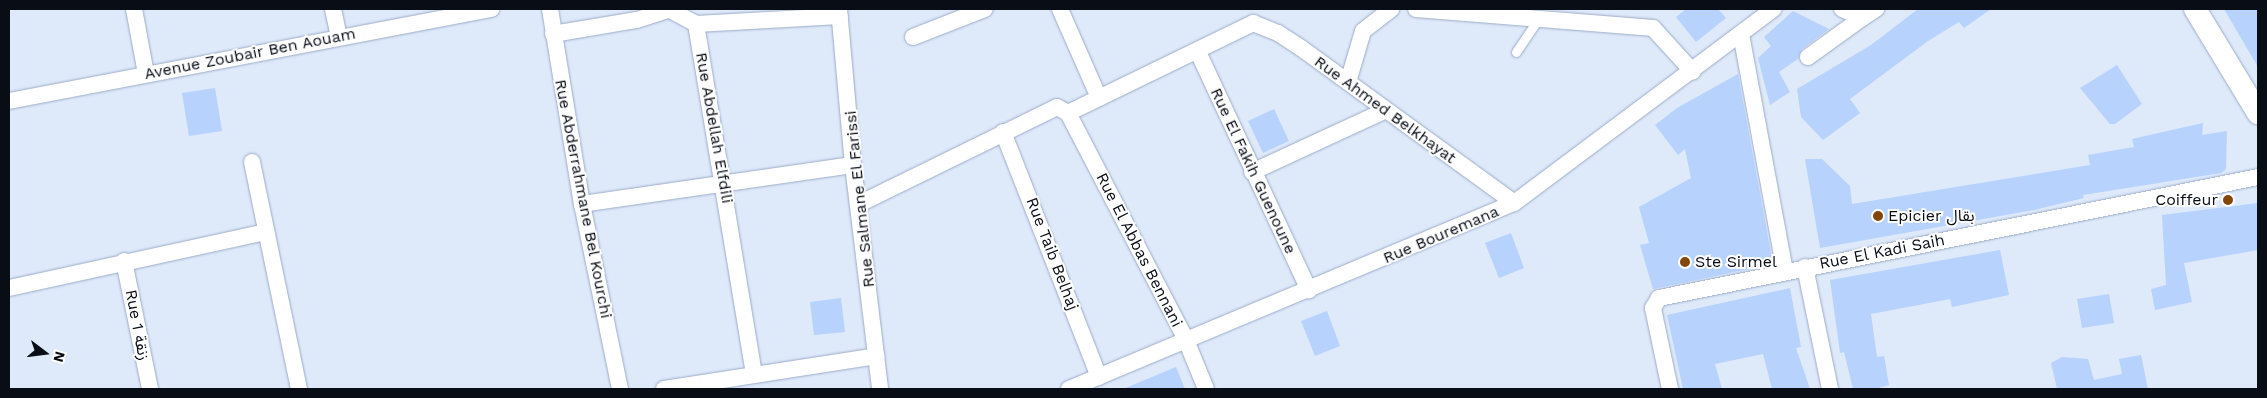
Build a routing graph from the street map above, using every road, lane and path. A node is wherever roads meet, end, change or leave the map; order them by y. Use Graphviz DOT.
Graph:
graph roads {
  1 [pos="134,9"];
  2 [pos="334,9"];
  3 [pos="491,9"];
  4 [pos="550,9"];
  5 [pos="670,9"];
  6 [pos="985,9"];
  7 [pos="1060,9"];
  8 [pos="1391,9"];
  9 [pos="1416,9"];
  10 [pos="1842,9"];
  11 [pos="1876,9"];
  12 [pos="2195,9"];
  13 [pos="1765,11"];
  14 [pos="840,12"];
  15 [pos="1253,16"];
  16 [pos="1538,18"];
  17 [pos="1862,18"];
  18 [pos="696,24"];
  19 [pos="553,34"];
  20 [pos="1740,34"];
  21 [pos="339,37"];
  22 [pos="913,37"];
  23 [pos="1198,52"];
  24 [pos="1516,52"];
  25 [pos="1808,56"];
  26 [pos="1693,72"];
  27 [pos="146,74"];
  28 [pos="1348,82"];
  29 [pos="1099,98"];
  30 [pos="9,101"];
  31 [pos="1384,111"];
  32 [pos="1068,113"];
  33 [pos="2258,114"];
  34 [pos="1003,132"];
  35 [pos="252,162"];
  36 [pos="853,165"];
  37 [pos="1252,172"];
  38 [pos="2258,177"];
  39 [pos="724,185"];
  40 [pos="1514,203"];
  41 [pos="582,204"];
  42 [pos="859,204"];
  43 [pos="266,232"];
  44 [pos="124,261"];
  45 [pos="1805,267"];
  46 [pos="1785,272"];
  47 [pos="9,288"];
  48 [pos="1309,290"];
  49 [pos="1186,340"];
  50 [pos="876,356"];
  51 [pos="754,374"];
  52 [pos="1099,376"];
  53 [pos="150,389"];
  54 [pos="299,389"];
  55 [pos="620,389"];
  56 [pos="664,389"];
  57 [pos="880,389"];
  58 [pos="1069,389"];
  59 [pos="1206,389"];
  60 [pos="1670,389"];
  61 [pos="1830,389"];
  1 -- 27 [label="street"];
  2 -- 21 [label="street"];
  3 -- 21 [label="street, Avenue Zoubair Ben Aouam"];
  4 -- 19 [label="street, Rue Abderrahmane Bel Kourchi"];
  5 -- 18 [label="street"];
  5 -- 19 [label="street"];
  6 -- 22 [label="street"];
  7 -- 29 [label="street"];
  8 -- 28 [label="street"];
  9 -- 16 [label="street"];
  10 -- 17 [label="street"];
  11 -- 17 [label="street"];
  12 -- 33 [label="street"];
  13 -- 20 [label="street, Rue Bouremana"];
  14 -- 18 [label="street"];
  14 -- 36 [label="street, Rue Salmane El Farissi"];
  15 -- 23 [label="street"];
  15 -- 28 [label="street, Rue Ahmed Belkhayat"];
  16 -- 24 [label="lane"];
  16 -- 26 [label="street"];
  17 -- 25 [label="street"];
  18 -- 39 [label="street, Rue Abdellah Elfdili"];
  19 -- 41 [label="street, Rue Abderrahmane Bel Kourchi"];
  20 -- 26 [label="street, Rue Bouremana"];
  20 -- 46 [label="street"];
  21 -- 27 [label="street, Avenue Zoubair Ben Aouam"];
  23 -- 29 [label="street"];
  23 -- 37 [label="street, Rue El Fakih Guenoune"];
  26 -- 40 [label="street, Rue Bouremana"];
  27 -- 30 [label="street, Avenue Zoubair Ben Aouam"];
  28 -- 31 [label="street, Rue Ahmed Belkhayat"];
  29 -- 32 [label="street"];
  31 -- 37 [label="street"];
  31 -- 40 [label="street, Rue Ahmed Belkhayat"];
  32 -- 34 [label="street"];
  32 -- 49 [label="street, Rue El Abbas Bennani"];
  34 -- 42 [label="street"];
  34 -- 52 [label="street, Rue Taib Belhaj"];
  35 -- 43 [label="street"];
  36 -- 39 [label="street"];
  36 -- 42 [label="street, Rue Salmane El Farissi"];
  37 -- 48 [label="street, Rue El Fakih Guenoune"];
  38 -- 45 [label="street, Rue El Kadi Saih"];
  39 -- 41 [label="street"];
  39 -- 51 [label="street, Rue Abdellah Elfdili"];
  40 -- 48 [label="street, Rue Bouremana"];
  41 -- 55 [label="street, Rue Abderrahmane Bel Kourchi"];
  42 -- 50 [label="street, Rue Salmane El Farissi"];
  43 -- 44 [label="street"];
  43 -- 54 [label="street"];
  44 -- 47 [label="street"];
  44 -- 53 [label="street, Rue 1 زنقة"];
  45 -- 46 [label="street, Rue El Kadi Saih"];
  45 -- 61 [label="street"];
  46 -- 60 [label="street, Rue El Kadi Saih"];
  48 -- 49 [label="street, Rue Bouremana"];
  49 -- 52 [label="street, Rue Bouremana"];
  49 -- 59 [label="street, Rue El Abbas Bennani"];
  50 -- 51 [label="street"];
  50 -- 57 [label="street, Rue Salmane El Farissi"];
  51 -- 56 [label="street"];
  52 -- 58 [label="street, Rue Bouremana"];
}
